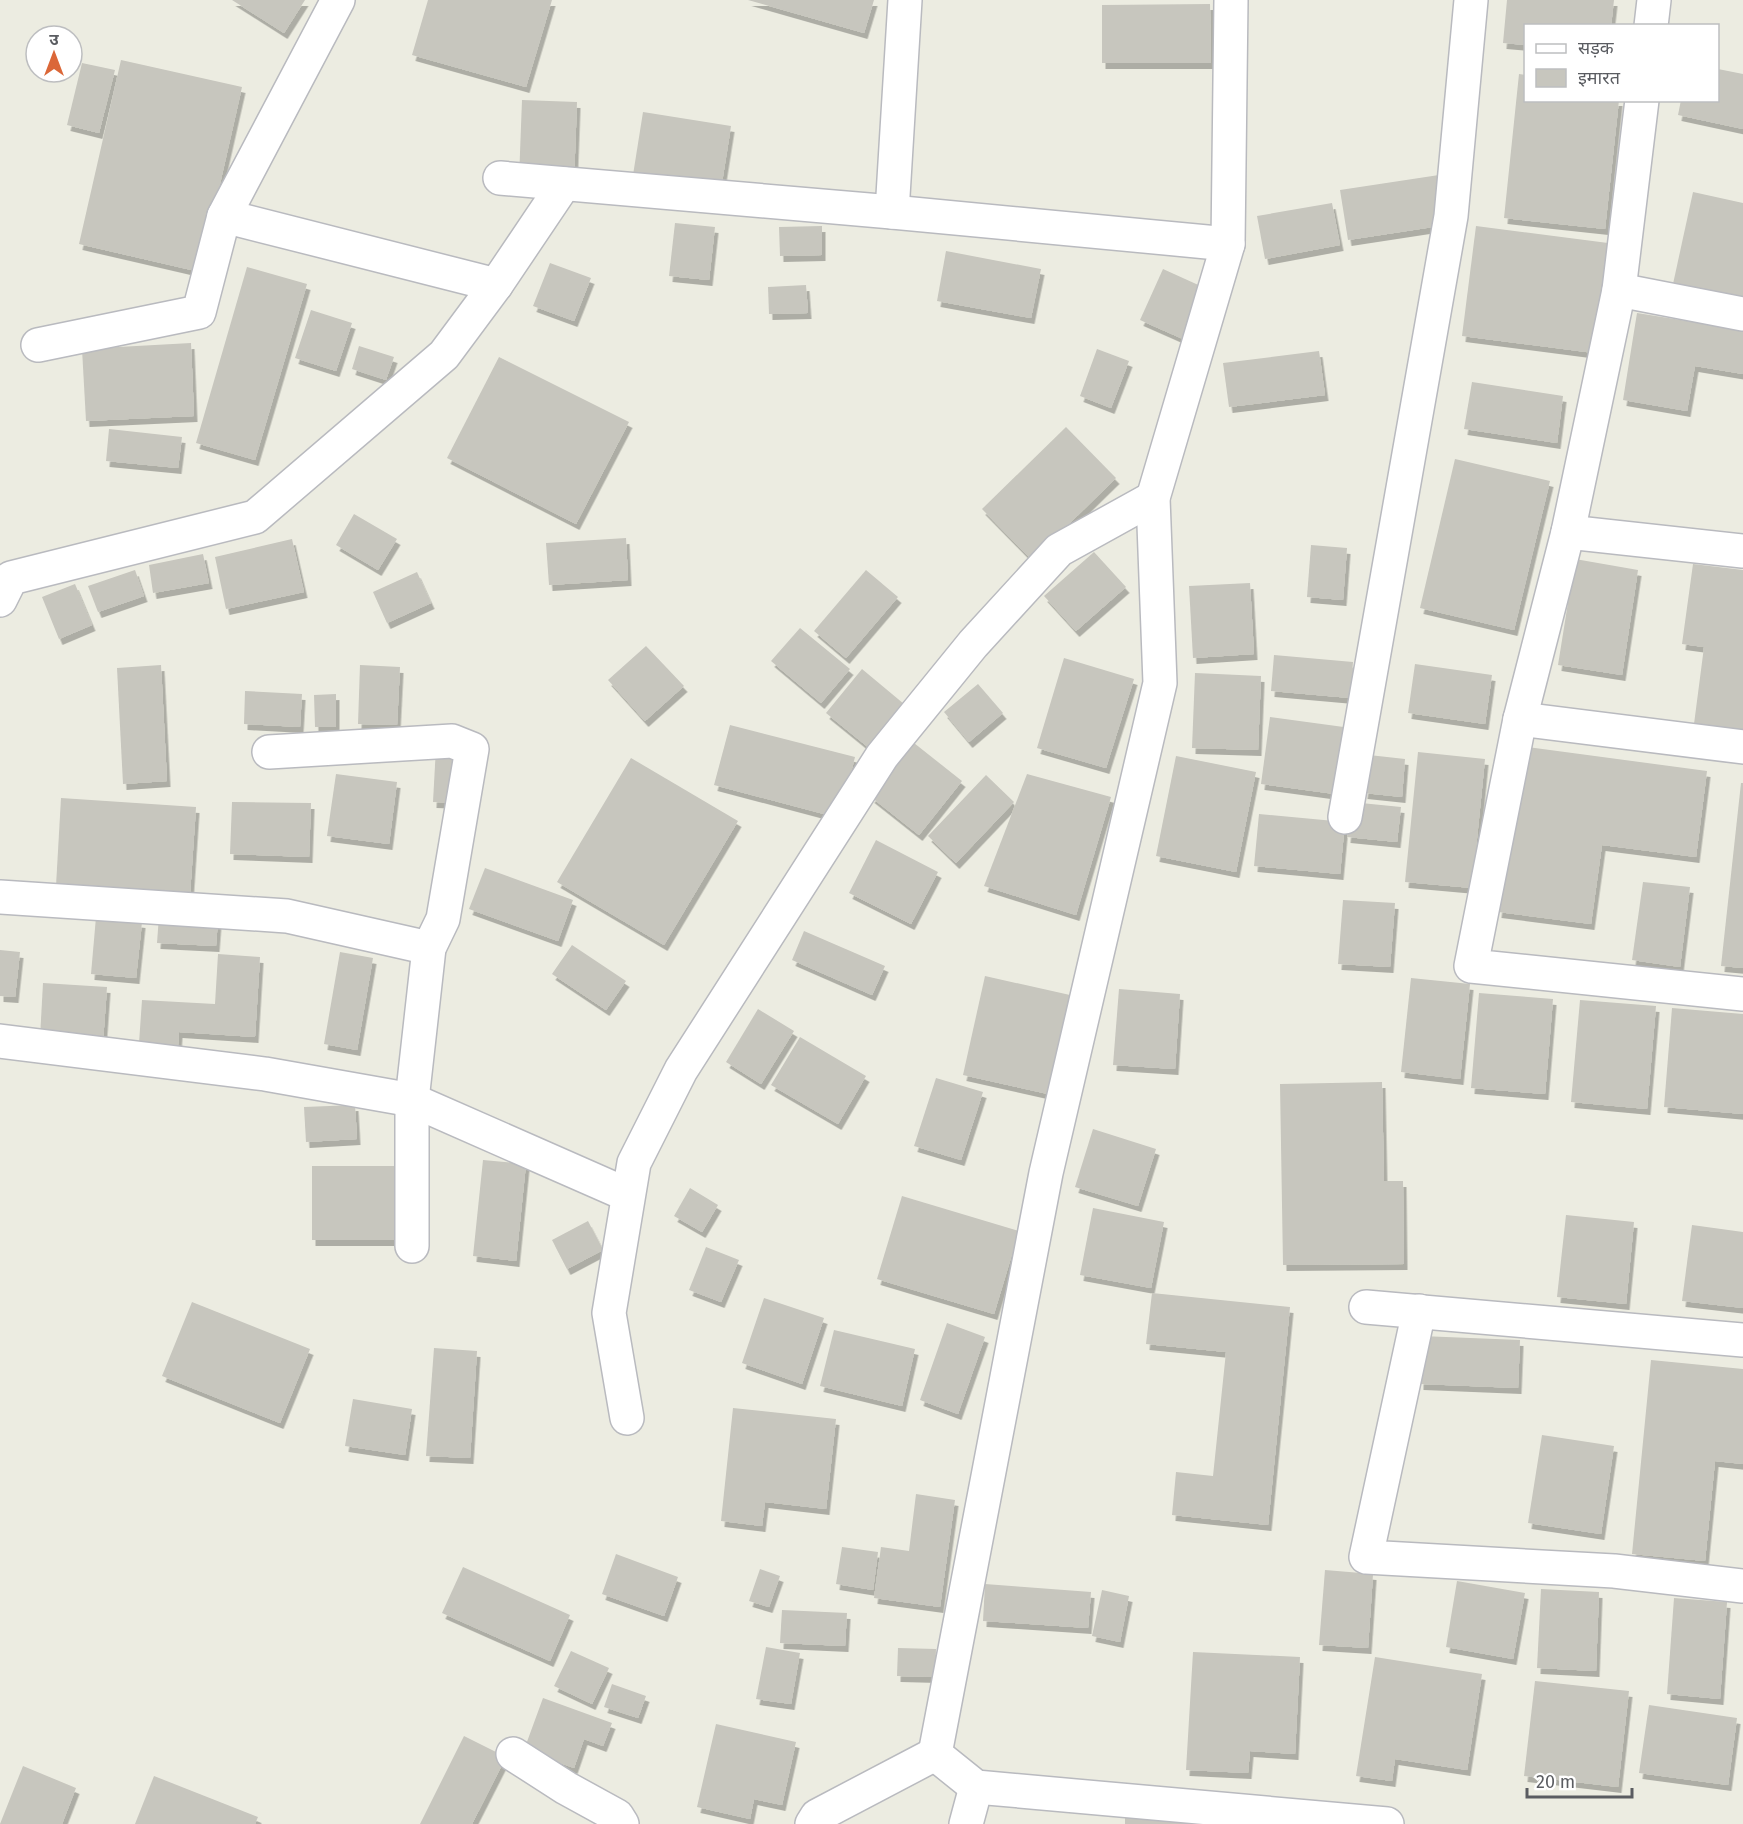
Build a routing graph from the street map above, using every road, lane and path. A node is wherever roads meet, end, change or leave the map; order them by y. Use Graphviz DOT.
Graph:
graph roads {
  1 [pos="338,0"];
  2 [pos="905,0"];
  3 [pos="1231,0"];
  4 [pos="1471,0"];
  5 [pos="1654,0"];
  6 [pos="1651,24"];
  7 [pos="1642,102"];
  8 [pos="500,178"];
  9 [pos="564,184"];
  10 [pos="892,212"];
  11 [pos="224,216"];
  12 [pos="1228,244"];
  13 [pos="496,285"];
  14 [pos="1619,290"];
  15 [pos="1743,314"];
  16 [pos="38,345"];
  17 [pos="1153,498"];
  18 [pos="1568,532"];
  19 [pos="1743,551"];
  20 [pos="0,600"];
  21 [pos="1520,719"];
  22 [pos="1743,747"];
  23 [pos="269,752"];
  24 [pos="1345,817"];
  25 [pos="0,897"];
  26 [pos="429,948"];
  27 [pos="1743,994"];
  28 [pos="0,1041"];
  29 [pos="412,1100"];
  30 [pos="628,1195"];
  31 [pos="412,1246"];
  32 [pos="1366,1306"];
  33 [pos="1419,1311"];
  34 [pos="1743,1340"];
  35 [pos="627,1418"];
  36 [pos="1743,1586"];
  37 [pos="513,1754"];
  38 [pos="935,1754"];
  39 [pos="976,1787"];
  40 [pos="1344,1822"];
  41 [pos="621,1824"];
  42 [pos="812,1824"];
  43 [pos="966,1824"];
  44 [pos="1387,1824"];
  1 -- 11 [label="street"];
  2 -- 10 [label="street"];
  3 -- 12 [label="street"];
  4 -- 24 [label="street"];
  5 -- 6 [label="street"];
  7 -- 14 [label="street"];
  8 -- 9 [label="street"];
  9 -- 10 [label="street"];
  9 -- 13 [label="street"];
  10 -- 12 [label="street"];
  11 -- 13 [label="street"];
  11 -- 16 [label="street"];
  12 -- 17 [label="street"];
  13 -- 20 [label="street"];
  14 -- 15 [label="street"];
  14 -- 18 [label="street"];
  17 -- 30 [label="street"];
  17 -- 38 [label="street"];
  18 -- 19 [label="street"];
  18 -- 21 [label="street"];
  21 -- 22 [label="street"];
  21 -- 27 [label="street"];
  23 -- 26 [label="street"];
  25 -- 26 [label="street"];
  26 -- 29 [label="street"];
  28 -- 29 [label="street"];
  29 -- 30 [label="street"];
  29 -- 31 [label="street"];
  30 -- 35 [label="street"];
  32 -- 33 [label="street"];
  33 -- 34 [label="street"];
  33 -- 36 [label="street"];
  37 -- 41 [label="street"];
  38 -- 39 [label="street"];
  38 -- 42 [label="street"];
  39 -- 40 [label="street"];
  39 -- 43 [label="street"];
  40 -- 44 [label="street"];
}
